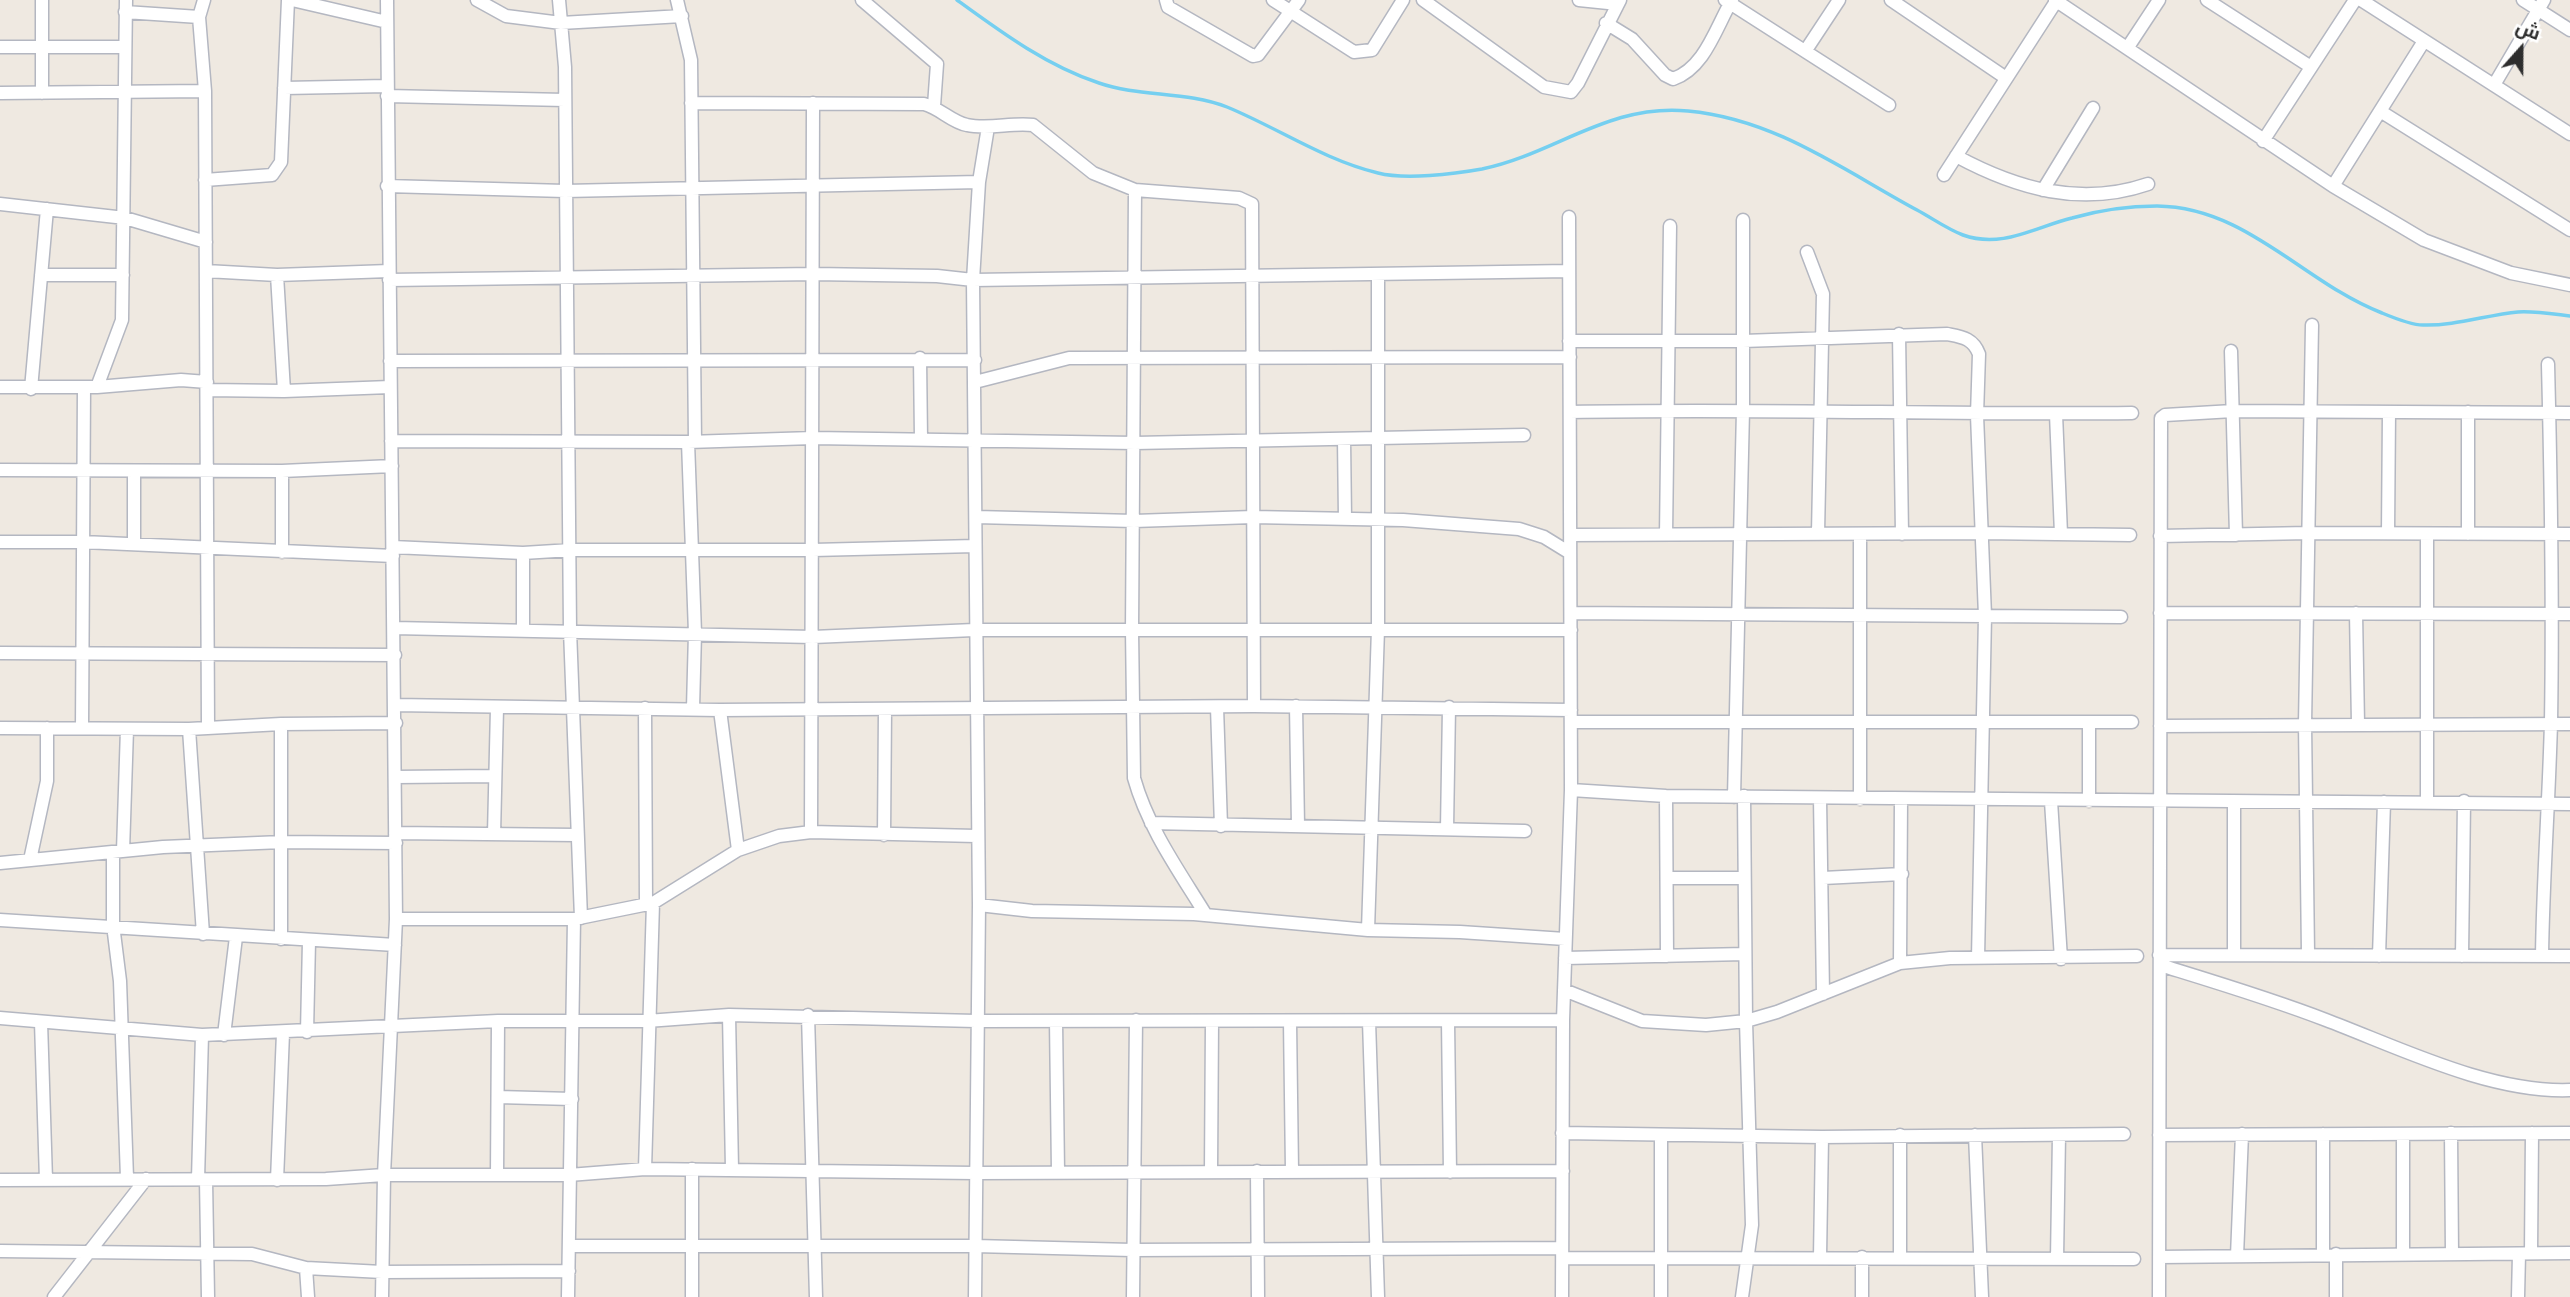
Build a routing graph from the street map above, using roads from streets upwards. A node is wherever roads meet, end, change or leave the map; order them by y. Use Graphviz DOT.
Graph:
graph roads {
  1 [pos="42,0"];
  2 [pos="204,0"];
  3 [pos="290,0"];
  4 [pos="387,0"];
  5 [pos="477,0"];
  6 [pos="559,0"];
  7 [pos="677,0"];
  8 [pos="862,0"];
  9 [pos="1166,0"];
  10 [pos="1273,0"];
  11 [pos="1403,0"];
  12 [pos="1423,0"];
  13 [pos="1580,0"];
  14 [pos="1839,0"];
  15 [pos="1891,0"];
  16 [pos="2056,0"];
  17 [pos="2159,0"];
  18 [pos="2207,0"];
  19 [pos="2355,0"];
  20 [pos="2361,0"];
  21 [pos="2523,0"];
  22 [pos="1729,1"];
  23 [pos="1619,2"];
  24 [pos="1294,5"];
  25 [pos="2541,5"];
  26 [pos="125,6"];
  27 [pos="682,16"];
  28 [pos="199,17"];
  29 [pos="387,22"];
  30 [pos="561,23"];
  31 [pos="1606,23"];
  32 [pos="2570,30"];
  33 [pos="2424,41"];
  34 [pos="0,47"];
  35 [pos="43,47"];
  36 [pos="124,47"];
  37 [pos="2128,47"];
  38 [pos="1806,50"];
  39 [pos="2311,67"];
  40 [pos="2006,78"];
  41 [pos="2494,85"];
  42 [pos="284,88"];
  43 [pos="205,91"];
  44 [pos="387,91"];
  45 [pos="124,92"];
  46 [pos="0,93"];
  47 [pos="42,93"];
  48 [pos="565,100"];
  49 [pos="691,103"];
  50 [pos="813,103"];
  51 [pos="1889,105"];
  52 [pos="934,106"];
  53 [pos="2093,108"];
  54 [pos="2380,111"];
  55 [pos="988,127"];
  56 [pos="2570,134"];
  57 [pos="2263,141"];
  58 [pos="1956,156"];
  59 [pos="1944,175"];
  60 [pos="205,180"];
  61 [pos="979,182"];
  62 [pos="2148,184"];
  63 [pos="813,185"];
  64 [pos="387,186"];
  65 [pos="2333,186"];
  66 [pos="692,187"];
  67 [pos="1135,190"];
  68 [pos="2043,190"];
  69 [pos="565,191"];
  70 [pos="0,204"];
  71 [pos="47,209"];
  72 [pos="1569,217"];
  73 [pos="125,218"];
  74 [pos="1743,220"];
  75 [pos="1670,226"];
  76 [pos="2570,230"];
  77 [pos="206,242"];
  78 [pos="1807,251"];
  79 [pos="206,271"];
  80 [pos="1569,271"];
  81 [pos="814,274"];
  82 [pos="41,275"];
  83 [pos="123,275"];
  84 [pos="277,275"];
  85 [pos="389,275"];
  86 [pos="692,275"];
  87 [pos="1251,275"];
  88 [pos="1378,275"];
  89 [pos="1134,278"];
  90 [pos="565,279"];
  91 [pos="973,280"];
  92 [pos="2570,284"];
  93 [pos="2312,325"];
  94 [pos="1899,334"];
  95 [pos="1822,338"];
  96 [pos="1569,341"];
  97 [pos="1668,341"];
  98 [pos="1743,341"];
  99 [pos="2231,351"];
  100 [pos="1251,356"];
  101 [pos="1570,357"];
  102 [pos="920,358"];
  103 [pos="1379,358"];
  104 [pos="1134,359"];
  105 [pos="390,360"];
  106 [pos="566,360"];
  107 [pos="694,360"];
  108 [pos="812,360"];
  109 [pos="975,360"];
  110 [pos="2548,365"];
  111 [pos="975,382"];
  112 [pos="207,386"];
  113 [pos="0,387"];
  114 [pos="91,387"];
  115 [pos="390,387"];
  116 [pos="31,389"];
  117 [pos="284,391"];
  118 [pos="1666,410"];
  119 [pos="1742,410"];
  120 [pos="1822,410"];
  121 [pos="2233,411"];
  122 [pos="1570,412"];
  123 [pos="1899,412"];
  124 [pos="2389,412"];
  125 [pos="2468,412"];
  126 [pos="2132,413"];
  127 [pos="2310,413"];
  128 [pos="2549,413"];
  129 [pos="2570,413"];
  130 [pos="2056,414"];
  131 [pos="1977,415"];
  132 [pos="1524,435"];
  133 [pos="1379,437"];
  134 [pos="813,438"];
  135 [pos="921,439"];
  136 [pos="1344,439"];
  137 [pos="975,440"];
  138 [pos="1251,440"];
  139 [pos="391,441"];
  140 [pos="568,442"];
  141 [pos="692,442"];
  142 [pos="1135,443"];
  143 [pos="392,466"];
  144 [pos="0,470"];
  145 [pos="85,470"];
  146 [pos="134,471"];
  147 [pos="206,471"];
  148 [pos="282,471"];
  149 [pos="976,517"];
  150 [pos="1253,517"];
  151 [pos="1345,519"];
  152 [pos="1378,519"];
  153 [pos="1134,521"];
  154 [pos="1818,533"];
  155 [pos="1983,533"];
  156 [pos="2308,533"];
  157 [pos="2388,533"];
  158 [pos="1740,534"];
  159 [pos="1860,534"];
  160 [pos="1902,534"];
  161 [pos="2061,534"];
  162 [pos="2236,534"];
  163 [pos="2427,534"];
  164 [pos="2468,534"];
  165 [pos="2553,534"];
  166 [pos="2570,534"];
  167 [pos="1570,535"];
  168 [pos="1666,535"];
  169 [pos="2130,535"];
  170 [pos="2160,536"];
  171 [pos="0,542"];
  172 [pos="83,542"];
  173 [pos="134,544"];
  174 [pos="975,545"];
  175 [pos="206,548"];
  176 [pos="691,549"];
  177 [pos="571,550"];
  178 [pos="813,550"];
  179 [pos="393,551"];
  180 [pos="282,552"];
  181 [pos="523,553"];
  182 [pos="1570,553"];
  183 [pos="1571,613"];
  184 [pos="1738,613"];
  185 [pos="2306,613"];
  186 [pos="2356,613"];
  187 [pos="2427,613"];
  188 [pos="2160,614"];
  189 [pos="2552,614"];
  190 [pos="2570,614"];
  191 [pos="1860,615"];
  192 [pos="1985,616"];
  193 [pos="2121,617"];
  194 [pos="394,628"];
  195 [pos="523,629"];
  196 [pos="974,629"];
  197 [pos="1255,629"];
  198 [pos="1378,629"];
  199 [pos="569,630"];
  200 [pos="1132,630"];
  201 [pos="1571,630"];
  202 [pos="695,633"];
  203 [pos="813,637"];
  204 [pos="80,652"];
  205 [pos="0,653"];
  206 [pos="208,653"];
  207 [pos="395,655"];
  208 [pos="395,705"];
  209 [pos="1254,706"];
  210 [pos="1296,706"];
  211 [pos="1376,706"];
  212 [pos="1217,707"];
  213 [pos="1449,707"];
  214 [pos="497,708"];
  215 [pos="645,708"];
  216 [pos="693,708"];
  217 [pos="1134,708"];
  218 [pos="572,709"];
  219 [pos="975,709"];
  220 [pos="720,710"];
  221 [pos="814,710"];
  222 [pos="886,710"];
  223 [pos="1571,716"];
  224 [pos="1737,721"];
  225 [pos="1859,722"];
  226 [pos="2132,722"];
  227 [pos="396,723"];
  228 [pos="1982,723"];
  229 [pos="2089,723"];
  230 [pos="281,724"];
  231 [pos="2305,724"];
  232 [pos="2358,724"];
  233 [pos="2426,724"];
  234 [pos="2551,724"];
  235 [pos="2570,724"];
  236 [pos="2160,726"];
  237 [pos="208,727"];
  238 [pos="0,728"];
  239 [pos="47,728"];
  240 [pos="82,728"];
  241 [pos="127,729"];
  242 [pos="189,729"];
  243 [pos="396,776"];
  244 [pos="495,776"];
  245 [pos="1571,790"];
  246 [pos="1666,796"];
  247 [pos="1739,797"];
  248 [pos="1820,798"];
  249 [pos="1860,799"];
  250 [pos="1901,799"];
  251 [pos="1982,800"];
  252 [pos="2051,801"];
  253 [pos="2089,801"];
  254 [pos="2463,801"];
  255 [pos="2160,802"];
  256 [pos="2307,802"];
  257 [pos="2384,802"];
  258 [pos="2427,802"];
  259 [pos="2234,803"];
  260 [pos="2546,803"];
  261 [pos="2570,804"];
  262 [pos="1151,823"];
  263 [pos="1221,826"];
  264 [pos="1298,826"];
  265 [pos="1371,827"];
  266 [pos="1447,829"];
  267 [pos="1525,831"];
  268 [pos="811,832"];
  269 [pos="494,834"];
  270 [pos="576,835"];
  271 [pos="884,835"];
  272 [pos="976,836"];
  273 [pos="396,838"];
  274 [pos="282,842"];
  275 [pos="195,848"];
  276 [pos="738,850"];
  277 [pos="118,851"];
  278 [pos="30,860"];
  279 [pos="0,863"];
  280 [pos="1902,874"];
  281 [pos="1667,878"];
  282 [pos="1744,878"];
  283 [pos="1822,878"];
  284 [pos="650,904"];
  285 [pos="979,905"];
  286 [pos="1206,915"];
  287 [pos="578,918"];
  288 [pos="396,919"];
  289 [pos="0,920"];
  290 [pos="113,925"];
  291 [pos="1368,930"];
  292 [pos="202,934"];
  293 [pos="236,937"];
  294 [pos="281,939"];
  295 [pos="1565,939"];
  296 [pos="309,941"];
  297 [pos="395,945"];
  298 [pos="2308,953"];
  299 [pos="1745,954"];
  300 [pos="2234,954"];
  301 [pos="1667,956"];
  302 [pos="2137,956"];
  303 [pos="2379,956"];
  304 [pos="2462,956"];
  305 [pos="2542,956"];
  306 [pos="2570,956"];
  307 [pos="1565,958"];
  308 [pos="1978,958"];
  309 [pos="2060,959"];
  310 [pos="2160,960"];
  311 [pos="1900,963"];
  312 [pos="1564,990"];
  313 [pos="1822,994"];
  314 [pos="729,1014"];
  315 [pos="808,1015"];
  316 [pos="0,1018"];
  317 [pos="1136,1020"];
  318 [pos="1563,1020"];
  319 [pos="498,1021"];
  320 [pos="574,1021"];
  321 [pos="647,1021"];
  322 [pos="976,1021"];
  323 [pos="1056,1021"];
  324 [pos="1212,1021"];
  325 [pos="1290,1021"];
  326 [pos="1368,1021"];
  327 [pos="1448,1021"];
  328 [pos="1746,1021"];
  329 [pos="41,1022"];
  330 [pos="393,1026"];
  331 [pos="120,1029"];
  332 [pos="307,1032"];
  333 [pos="283,1033"];
  334 [pos="202,1035"];
  335 [pos="224,1035"];
  336 [pos="2570,1090"];
  337 [pos="498,1097"];
  338 [pos="572,1099"];
  339 [pos="1562,1133"];
  340 [pos="1749,1133"];
  341 [pos="2124,1133"];
  342 [pos="2451,1133"];
  343 [pos="2532,1133"];
  344 [pos="2570,1133"];
  345 [pos="2323,1134"];
  346 [pos="2403,1134"];
  347 [pos="1661,1135"];
  348 [pos="1900,1135"];
  349 [pos="1975,1135"];
  350 [pos="2059,1135"];
  351 [pos="2159,1135"];
  352 [pos="2242,1135"];
  353 [pos="1822,1137"];
  354 [pos="645,1169"];
  355 [pos="692,1169"];
  356 [pos="732,1169"];
  357 [pos="813,1170"];
  358 [pos="1133,1170"];
  359 [pos="1211,1171"];
  360 [pos="1257,1171"];
  361 [pos="1292,1171"];
  362 [pos="1371,1171"];
  363 [pos="1563,1171"];
  364 [pos="1058,1172"];
  365 [pos="1450,1172"];
  366 [pos="975,1173"];
  367 [pos="384,1175"];
  368 [pos="497,1175"];
  369 [pos="569,1175"];
  370 [pos="127,1178"];
  371 [pos="146,1179"];
  372 [pos="202,1179"];
  373 [pos="0,1180"];
  374 [pos="46,1180"];
  375 [pos="277,1180"];
  376 [pos="569,1246"];
  377 [pos="975,1246"];
  378 [pos="691,1247"];
  379 [pos="814,1248"];
  380 [pos="1374,1249"];
  381 [pos="1132,1250"];
  382 [pos="1258,1250"];
  383 [pos="0,1251"];
  384 [pos="91,1251"];
  385 [pos="1562,1253"];
  386 [pos="2525,1253"];
  387 [pos="2570,1253"];
  388 [pos="207,1254"];
  389 [pos="2403,1254"];
  390 [pos="2452,1254"];
  391 [pos="2329,1255"];
  392 [pos="2159,1256"];
  393 [pos="2237,1256"];
  394 [pos="1820,1257"];
  395 [pos="1862,1257"];
  396 [pos="1661,1258"];
  397 [pos="1750,1259"];
  398 [pos="1900,1259"];
  399 [pos="1979,1259"];
  400 [pos="2057,1259"];
  401 [pos="2134,1259"];
  402 [pos="306,1268"];
  403 [pos="569,1271"];
  404 [pos="382,1272"];
  405 [pos="54,1297"];
  406 [pos="208,1297"];
  407 [pos="308,1297"];
  408 [pos="382,1297"];
  409 [pos="568,1297"];
  410 [pos="692,1297"];
  411 [pos="816,1297"];
  412 [pos="975,1297"];
  413 [pos="1133,1297"];
  414 [pos="1258,1297"];
  415 [pos="1378,1297"];
  416 [pos="1562,1297"];
  417 [pos="1661,1297"];
  418 [pos="1742,1297"];
  419 [pos="1862,1297"];
  420 [pos="1982,1297"];
  421 [pos="2159,1297"];
  422 [pos="2336,1297"];
  423 [pos="2518,1297"];
  1 -- 35 [label="street"];
  2 -- 28 [label="street"];
  3 -- 29 [label="street"];
  3 -- 42 [label="street"];
  4 -- 29 [label="street"];
  5 -- 30 [label="street"];
  6 -- 30 [label="street"];
  7 -- 27 [label="street"];
  8 -- 52 [label="street"];
  9 -- 24 [label="street"];
  10 -- 24 [label="street"];
  11 -- 24 [label="street"];
  12 -- 31 [label="street"];
  13 -- 23 [label="street"];
  14 -- 38 [label="street"];
  15 -- 40 [label="street"];
  16 -- 37 [label="street"];
  16 -- 40 [label="street"];
  17 -- 37 [label="street"];
  18 -- 39 [label="street"];
  19 -- 39 [label="street"];
  20 -- 33 [label="street"];
  21 -- 25 [label="street"];
  22 -- 31 [label="street"];
  22 -- 38 [label="street"];
  23 -- 31 [label="street"];
  25 -- 32 [label="street"];
  25 -- 41 [label="street"];
  26 -- 28 [label="street"];
  26 -- 36 [label="street"];
  27 -- 30 [label="street"];
  27 -- 49 [label="street"];
  28 -- 43 [label="street"];
  29 -- 44 [label="street"];
  30 -- 48 [label="street"];
  33 -- 41 [label="street"];
  33 -- 54 [label="street"];
  34 -- 35 [label="street"];
  35 -- 36 [label="street"];
  35 -- 47 [label="street"];
  36 -- 45 [label="street"];
  37 -- 57 [label="street"];
  38 -- 51 [label="street"];
  39 -- 57 [label="street"];
  40 -- 58 [label="street"];
  41 -- 56 [label="street"];
  42 -- 44 [label="street"];
  42 -- 60 [label="street"];
  43 -- 45 [label="street"];
  43 -- 60 [label="street"];
  44 -- 48 [label="street"];
  44 -- 64 [label="street"];
  45 -- 47 [label="street"];
  45 -- 73 [label="street"];
  46 -- 47 [label="street"];
  48 -- 69 [label="street"];
  49 -- 50 [label="street"];
  49 -- 66 [label="street"];
  50 -- 52 [label="street"];
  50 -- 63 [label="street"];
  52 -- 55 [label="street"];
  53 -- 68 [label="street"];
  54 -- 65 [label="street"];
  54 -- 76 [label="street"];
  55 -- 61 [label="street"];
  55 -- 67 [label="street"];
  57 -- 65 [label="street"];
  58 -- 59 [label="street"];
  58 -- 68 [label="street"];
  60 -- 77 [label="street"];
  61 -- 63 [label="street"];
  61 -- 91 [label="street"];
  62 -- 68 [label="street"];
  63 -- 66 [label="street"];
  63 -- 81 [label="street"];
  64 -- 69 [label="street"];
  64 -- 85 [label="street"];
  65 -- 92 [label="street"];
  66 -- 69 [label="street"];
  66 -- 86 [label="street"];
  67 -- 87 [label="street"];
  67 -- 89 [label="street"];
  69 -- 90 [label="street"];
  70 -- 71 [label="street"];
  71 -- 73 [label="street"];
  71 -- 82 [label="street"];
  72 -- 80 [label="street"];
  73 -- 77 [label="street"];
  73 -- 83 [label="street"];
  74 -- 98 [label="street"];
  75 -- 97 [label="street"];
  77 -- 79 [label="street"];
  78 -- 95 [label="street"];
  79 -- 84 [label="street"];
  79 -- 112 [label="street"];
  80 -- 88 [label="street"];
  80 -- 96 [label="street"];
  81 -- 86 [label="street"];
  81 -- 91 [label="street"];
  81 -- 108 [label="street"];
  82 -- 83 [label="street"];
  82 -- 116 [label="street"];
  83 -- 114 [label="street"];
  84 -- 85 [label="street"];
  84 -- 117 [label="street"];
  85 -- 90 [label="street"];
  85 -- 105 [label="street"];
  86 -- 90 [label="street"];
  86 -- 107 [label="street"];
  87 -- 88 [label="street"];
  87 -- 89 [label="street"];
  87 -- 100 [label="street"];
  88 -- 103 [label="street"];
  89 -- 91 [label="street"];
  89 -- 104 [label="street"];
  90 -- 106 [label="street"];
  91 -- 109 [label="street"];
  93 -- 127 [label="street"];
  94 -- 95 [label="street"];
  94 -- 123 [label="street"];
  94 -- 131 [label="street"];
  95 -- 98 [label="street"];
  95 -- 120 [label="street"];
  96 -- 97 [label="street"];
  96 -- 101 [label="street"];
  97 -- 98 [label="street"];
  97 -- 118 [label="street"];
  98 -- 119 [label="street"];
  99 -- 121 [label="street"];
  100 -- 103 [label="street"];
  100 -- 104 [label="street"];
  100 -- 138 [label="street"];
  101 -- 103 [label="street"];
  101 -- 122 [label="street"];
  102 -- 108 [label="street"];
  102 -- 109 [label="street"];
  102 -- 135 [label="street"];
  103 -- 133 [label="street"];
  104 -- 111 [label="street"];
  104 -- 142 [label="street"];
  105 -- 106 [label="street"];
  105 -- 115 [label="street"];
  106 -- 107 [label="street"];
  106 -- 140 [label="street"];
  107 -- 108 [label="street"];
  107 -- 141 [label="street"];
  108 -- 134 [label="street"];
  109 -- 111 [label="street"];
  110 -- 128 [label="street"];
  111 -- 137 [label="street"];
  112 -- 114 [label="street"];
  112 -- 117 [label="street"];
  112 -- 147 [label="street"];
  113 -- 116 [label="street"];
  114 -- 116 [label="street"];
  114 -- 145 [label="street"];
  115 -- 117 [label="street"];
  115 -- 139 [label="street"];
  118 -- 119 [label="street"];
  118 -- 122 [label="street"];
  118 -- 168 [label="street"];
  119 -- 120 [label="street"];
  119 -- 158 [label="street"];
  120 -- 123 [label="street"];
  120 -- 154 [label="street"];
  121 -- 127 [label="street"];
  121 -- 162 [label="street"];
  121 -- 170 [label="street"];
  122 -- 167 [label="street"];
  123 -- 131 [label="street"];
  123 -- 160 [label="street"];
  124 -- 125 [label="street"];
  124 -- 127 [label="street"];
  124 -- 157 [label="street"];
  125 -- 128 [label="street"];
  125 -- 164 [label="street"];
  126 -- 130 [label="street"];
  127 -- 156 [label="street"];
  128 -- 129 [label="street"];
  128 -- 165 [label="street"];
  130 -- 131 [label="street"];
  130 -- 161 [label="street"];
  131 -- 155 [label="street"];
  132 -- 133 [label="street"];
  133 -- 136 [label="street"];
  133 -- 152 [label="street"];
  134 -- 135 [label="street"];
  134 -- 141 [label="street"];
  134 -- 178 [label="street"];
  135 -- 137 [label="street"];
  136 -- 138 [label="street"];
  136 -- 151 [label="street"];
  137 -- 142 [label="street"];
  137 -- 149 [label="street"];
  138 -- 142 [label="street"];
  138 -- 150 [label="street"];
  139 -- 140 [label="street"];
  139 -- 143 [label="street"];
  140 -- 141 [label="street"];
  140 -- 177 [label="street"];
  141 -- 176 [label="street"];
  142 -- 153 [label="street"];
  143 -- 148 [label="street"];
  143 -- 179 [label="street"];
  144 -- 145 [label="street"];
  145 -- 146 [label="street"];
  145 -- 172 [label="street"];
  146 -- 147 [label="street"];
  146 -- 173 [label="street"];
  147 -- 148 [label="street"];
  147 -- 175 [label="street"];
  148 -- 180 [label="street"];
  149 -- 153 [label="street"];
  149 -- 174 [label="street"];
  150 -- 151 [label="street"];
  150 -- 153 [label="street"];
  150 -- 197 [label="street"];
  151 -- 152 [label="street"];
  152 -- 182 [label="street"];
  152 -- 198 [label="street"];
  153 -- 200 [label="street"];
  154 -- 158 [label="street"];
  154 -- 159 [label="street"];
  155 -- 160 [label="street"];
  155 -- 161 [label="street"];
  155 -- 192 [label="street"];
  156 -- 157 [label="street"];
  156 -- 162 [label="street"];
  156 -- 185 [label="street"];
  157 -- 163 [label="street"];
  158 -- 168 [label="street"];
  158 -- 184 [label="street"];
  159 -- 160 [label="street"];
  159 -- 191 [label="street"];
  161 -- 169 [label="street"];
  162 -- 170 [label="street"];
  163 -- 164 [label="street"];
  163 -- 187 [label="street"];
  164 -- 165 [label="street"];
  165 -- 166 [label="street"];
  165 -- 189 [label="street"];
  167 -- 168 [label="street"];
  167 -- 182 [label="street"];
  170 -- 188 [label="street"];
  171 -- 172 [label="street"];
  172 -- 173 [label="street"];
  172 -- 204 [label="street"];
  173 -- 175 [label="street"];
  174 -- 178 [label="street"];
  174 -- 196 [label="street"];
  175 -- 180 [label="street"];
  175 -- 206 [label="street"];
  176 -- 177 [label="street"];
  176 -- 178 [label="street"];
  176 -- 202 [label="street"];
  177 -- 181 [label="street"];
  177 -- 199 [label="street"];
  178 -- 203 [label="street"];
  179 -- 180 [label="street"];
  179 -- 181 [label="street"];
  179 -- 194 [label="street"];
  181 -- 195 [label="street"];
  182 -- 183 [label="street"];
  183 -- 184 [label="street"];
  183 -- 201 [label="street"];
  184 -- 191 [label="street"];
  184 -- 224 [label="street"];
  185 -- 186 [label="street"];
  185 -- 188 [label="street"];
  185 -- 231 [label="street"];
  186 -- 187 [label="street"];
  186 -- 232 [label="street"];
  187 -- 189 [label="street"];
  187 -- 233 [label="street"];
  188 -- 236 [label="street"];
  189 -- 190 [label="street"];
  189 -- 234 [label="street"];
  191 -- 192 [label="street"];
  191 -- 225 [label="street"];
  192 -- 193 [label="street"];
  192 -- 228 [label="street"];
  194 -- 195 [label="street"];
  194 -- 207 [label="street"];
  195 -- 199 [label="street"];
  196 -- 200 [label="street"];
  196 -- 203 [label="street"];
  196 -- 219 [label="street"];
  197 -- 198 [label="street"];
  197 -- 200 [label="street"];
  197 -- 209 [label="street"];
  198 -- 201 [label="street"];
  198 -- 211 [label="street"];
  199 -- 202 [label="street"];
  199 -- 218 [label="street"];
  200 -- 217 [label="street"];
  201 -- 223 [label="street"];
  202 -- 203 [label="street"];
  202 -- 216 [label="street"];
  203 -- 221 [label="street"];
  204 -- 205 [label="street"];
  204 -- 206 [label="street"];
  204 -- 240 [label="street"];
  206 -- 207 [label="street"];
  206 -- 237 [label="street"];
  207 -- 208 [label="street"];
  208 -- 214 [label="street"];
  208 -- 227 [label="street"];
  209 -- 210 [label="street"];
  209 -- 212 [label="street"];
  210 -- 211 [label="street"];
  210 -- 264 [label="street"];
  211 -- 213 [label="street"];
  211 -- 265 [label="street"];
  212 -- 217 [label="street"];
  212 -- 263 [label="street"];
  213 -- 223 [label="street"];
  213 -- 266 [label="street"];
  214 -- 218 [label="street"];
  214 -- 244 [label="street"];
  215 -- 216 [label="street"];
  215 -- 218 [label="street"];
  215 -- 284 [label="street"];
  216 -- 220 [label="street"];
  217 -- 219 [label="street"];
  217 -- 262 [label="street"];
  218 -- 270 [label="street"];
  219 -- 222 [label="street"];
  219 -- 272 [label="street"];
  220 -- 221 [label="street"];
  220 -- 276 [label="street"];
  221 -- 222 [label="street"];
  221 -- 268 [label="street"];
  222 -- 271 [label="street"];
  223 -- 224 [label="street"];
  223 -- 245 [label="street"];
  224 -- 225 [label="street"];
  224 -- 247 [label="street"];
  225 -- 228 [label="street"];
  225 -- 249 [label="street"];
  226 -- 229 [label="street"];
  227 -- 230 [label="street"];
  227 -- 243 [label="street"];
  228 -- 229 [label="street"];
  228 -- 251 [label="street"];
  229 -- 253 [label="street"];
  230 -- 237 [label="street"];
  230 -- 274 [label="street"];
  231 -- 232 [label="street"];
  231 -- 236 [label="street"];
  231 -- 256 [label="street"];
  232 -- 233 [label="street"];
  233 -- 234 [label="street"];
  233 -- 258 [label="street"];
  234 -- 235 [label="street"];
  234 -- 260 [label="street"];
  236 -- 255 [label="street"];
  237 -- 242 [label="street"];
  238 -- 239 [label="street"];
  239 -- 240 [label="street"];
  239 -- 278 [label="street"];
  240 -- 241 [label="street"];
  241 -- 242 [label="street"];
  241 -- 277 [label="street"];
  242 -- 275 [label="street"];
  243 -- 244 [label="street"];
  243 -- 273 [label="street"];
  244 -- 269 [label="street"];
  245 -- 246 [label="street"];
  245 -- 295 [label="street"];
  246 -- 247 [label="street"];
  246 -- 281 [label="street"];
  247 -- 248 [label="street"];
  247 -- 282 [label="street"];
  248 -- 249 [label="street"];
  248 -- 283 [label="street"];
  249 -- 250 [label="street"];
  250 -- 251 [label="street"];
  250 -- 280 [label="street"];
  251 -- 252 [label="street"];
  251 -- 308 [label="street"];
  252 -- 253 [label="street"];
  252 -- 309 [label="street"];
  253 -- 255 [label="street"];
  254 -- 258 [label="street"];
  254 -- 260 [label="street"];
  254 -- 304 [label="street"];
  255 -- 259 [label="street"];
  255 -- 310 [label="street"];
  256 -- 257 [label="street"];
  256 -- 259 [label="street"];
  256 -- 298 [label="street"];
  257 -- 258 [label="street"];
  257 -- 303 [label="street"];
  259 -- 300 [label="street"];
  260 -- 261 [label="street"];
  260 -- 305 [label="street"];
  262 -- 263 [label="street"];
  262 -- 286 [label="street"];
  263 -- 264 [label="street"];
  264 -- 265 [label="street"];
  265 -- 266 [label="street"];
  265 -- 291 [label="street"];
  266 -- 267 [label="street"];
  268 -- 271 [label="street"];
  268 -- 276 [label="street"];
  269 -- 270 [label="street"];
  269 -- 273 [label="street"];
  270 -- 287 [label="street"];
  271 -- 272 [label="street"];
  272 -- 285 [label="street"];
  273 -- 274 [label="street"];
  273 -- 288 [label="street"];
  274 -- 275 [label="street"];
  274 -- 294 [label="street"];
  275 -- 277 [label="street"];
  275 -- 292 [label="street"];
  276 -- 284 [label="street"];
  277 -- 278 [label="street"];
  277 -- 290 [label="street"];
  278 -- 279 [label="street"];
  280 -- 283 [label="street"];
  280 -- 311 [label="street"];
  281 -- 282 [label="street"];
  281 -- 301 [label="street"];
  282 -- 299 [label="street"];
  283 -- 313 [label="street"];
  284 -- 287 [label="street"];
  284 -- 321 [label="street"];
  285 -- 286 [label="street"];
  285 -- 322 [label="street"];
  286 -- 291 [label="street"];
  287 -- 288 [label="street"];
  287 -- 320 [label="street"];
  288 -- 297 [label="street"];
  289 -- 290 [label="street"];
  290 -- 292 [label="street"];
  290 -- 331 [label="street"];
  291 -- 295 [label="street"];
  292 -- 293 [label="street"];
  293 -- 294 [label="street"];
  293 -- 335 [label="street"];
  294 -- 296 [label="street"];
  295 -- 307 [label="street"];
  296 -- 297 [label="street"];
  296 -- 332 [label="street"];
  297 -- 330 [label="street"];
  298 -- 300 [label="street"];
  298 -- 303 [label="street"];
  299 -- 301 [label="street"];
  299 -- 328 [label="street"];
  300 -- 310 [label="street"];
  301 -- 307 [label="street"];
  302 -- 309 [label="street"];
  303 -- 304 [label="street"];
  304 -- 305 [label="street"];
  305 -- 306 [label="street"];
  307 -- 312 [label="street"];
  308 -- 309 [label="street"];
  308 -- 311 [label="street"];
  310 -- 336 [label="street"];
  310 -- 351 [label="street"];
  311 -- 313 [label="street"];
  312 -- 318 [label="street"];
  312 -- 328 [label="street"];
  313 -- 328 [label="street"];
  314 -- 315 [label="street"];
  314 -- 321 [label="street"];
  314 -- 356 [label="street"];
  315 -- 322 [label="street"];
  315 -- 357 [label="street"];
  316 -- 329 [label="street"];
  317 -- 323 [label="street"];
  317 -- 324 [label="street"];
  317 -- 358 [label="street"];
  318 -- 327 [label="street"];
  318 -- 339 [label="street"];
  319 -- 320 [label="street"];
  319 -- 330 [label="street"];
  319 -- 337 [label="street"];
  320 -- 321 [label="street"];
  320 -- 338 [label="street"];
  321 -- 354 [label="street"];
  322 -- 323 [label="street"];
  322 -- 366 [label="street"];
  323 -- 364 [label="street"];
  324 -- 325 [label="street"];
  324 -- 359 [label="street"];
  325 -- 326 [label="street"];
  325 -- 361 [label="street"];
  326 -- 327 [label="street"];
  326 -- 362 [label="street"];
  327 -- 365 [label="street"];
  328 -- 340 [label="street"];
  329 -- 331 [label="street"];
  329 -- 374 [label="street"];
  330 -- 332 [label="street"];
  330 -- 367 [label="street"];
  331 -- 334 [label="street"];
  331 -- 370 [label="street"];
  332 -- 333 [label="street"];
  333 -- 335 [label="street"];
  333 -- 375 [label="street"];
  334 -- 335 [label="street"];
  334 -- 372 [label="street"];
  337 -- 338 [label="street"];
  337 -- 368 [label="street"];
  338 -- 369 [label="street"];
  339 -- 347 [label="street"];
  339 -- 363 [label="street"];
  340 -- 347 [label="street"];
  340 -- 353 [label="street"];
  340 -- 397 [label="street"];
  341 -- 350 [label="street"];
  342 -- 343 [label="street"];
  342 -- 346 [label="street"];
  342 -- 390 [label="street"];
  343 -- 344 [label="street"];
  343 -- 386 [label="street"];
  345 -- 346 [label="street"];
  345 -- 352 [label="street"];
  345 -- 391 [label="street"];
  346 -- 389 [label="street"];
  347 -- 396 [label="street"];
  348 -- 349 [label="street"];
  348 -- 353 [label="street"];
  348 -- 398 [label="street"];
  349 -- 350 [label="street"];
  349 -- 399 [label="street"];
  350 -- 400 [label="street"];
  351 -- 352 [label="street"];
  351 -- 392 [label="street"];
  352 -- 393 [label="street"];
  353 -- 394 [label="street"];
  354 -- 355 [label="street"];
  354 -- 369 [label="street"];
  355 -- 356 [label="street"];
  355 -- 378 [label="street"];
  356 -- 357 [label="street"];
  357 -- 366 [label="street"];
  357 -- 379 [label="street"];
  358 -- 359 [label="street"];
  358 -- 364 [label="street"];
  358 -- 381 [label="street"];
  359 -- 360 [label="street"];
  360 -- 361 [label="street"];
  360 -- 382 [label="street"];
  361 -- 362 [label="street"];
  362 -- 365 [label="street"];
  362 -- 380 [label="street"];
  363 -- 365 [label="street"];
  363 -- 385 [label="street"];
  364 -- 366 [label="street"];
  366 -- 377 [label="street"];
  367 -- 368 [label="street"];
  367 -- 375 [label="street"];
  367 -- 404 [label="street"];
  368 -- 369 [label="street"];
  369 -- 376 [label="street"];
  370 -- 371 [label="street"];
  370 -- 374 [label="street"];
  371 -- 372 [label="street"];
  371 -- 384 [label="street"];
  372 -- 375 [label="street"];
  372 -- 388 [label="street"];
  373 -- 374 [label="street"];
  376 -- 378 [label="street"];
  376 -- 403 [label="street"];
  377 -- 379 [label="street"];
  377 -- 381 [label="street"];
  377 -- 412 [label="street"];
  378 -- 379 [label="street"];
  378 -- 410 [label="street"];
  379 -- 411 [label="street"];
  380 -- 382 [label="street"];
  380 -- 385 [label="street"];
  380 -- 415 [label="street"];
  381 -- 382 [label="street"];
  381 -- 413 [label="street"];
  382 -- 414 [label="street"];
  383 -- 384 [label="street"];
  384 -- 388 [label="street"];
  384 -- 405 [label="street"];
  385 -- 396 [label="street"];
  385 -- 416 [label="street"];
  386 -- 387 [label="street"];
  386 -- 390 [label="street"];
  386 -- 423 [label="street"];
  388 -- 402 [label="street"];
  388 -- 406 [label="street"];
  389 -- 390 [label="street"];
  389 -- 391 [label="street"];
  391 -- 393 [label="street"];
  391 -- 422 [label="street"];
  392 -- 393 [label="street"];
  392 -- 421 [label="street"];
  394 -- 395 [label="street"];
  394 -- 397 [label="street"];
  395 -- 398 [label="street"];
  395 -- 419 [label="street"];
  396 -- 397 [label="street"];
  396 -- 417 [label="street"];
  397 -- 418 [label="street"];
  398 -- 399 [label="street"];
  399 -- 400 [label="street"];
  399 -- 420 [label="street"];
  400 -- 401 [label="street"];
  402 -- 404 [label="street"];
  402 -- 407 [label="street"];
  403 -- 404 [label="street"];
  403 -- 409 [label="street"];
  404 -- 408 [label="street"];
}
